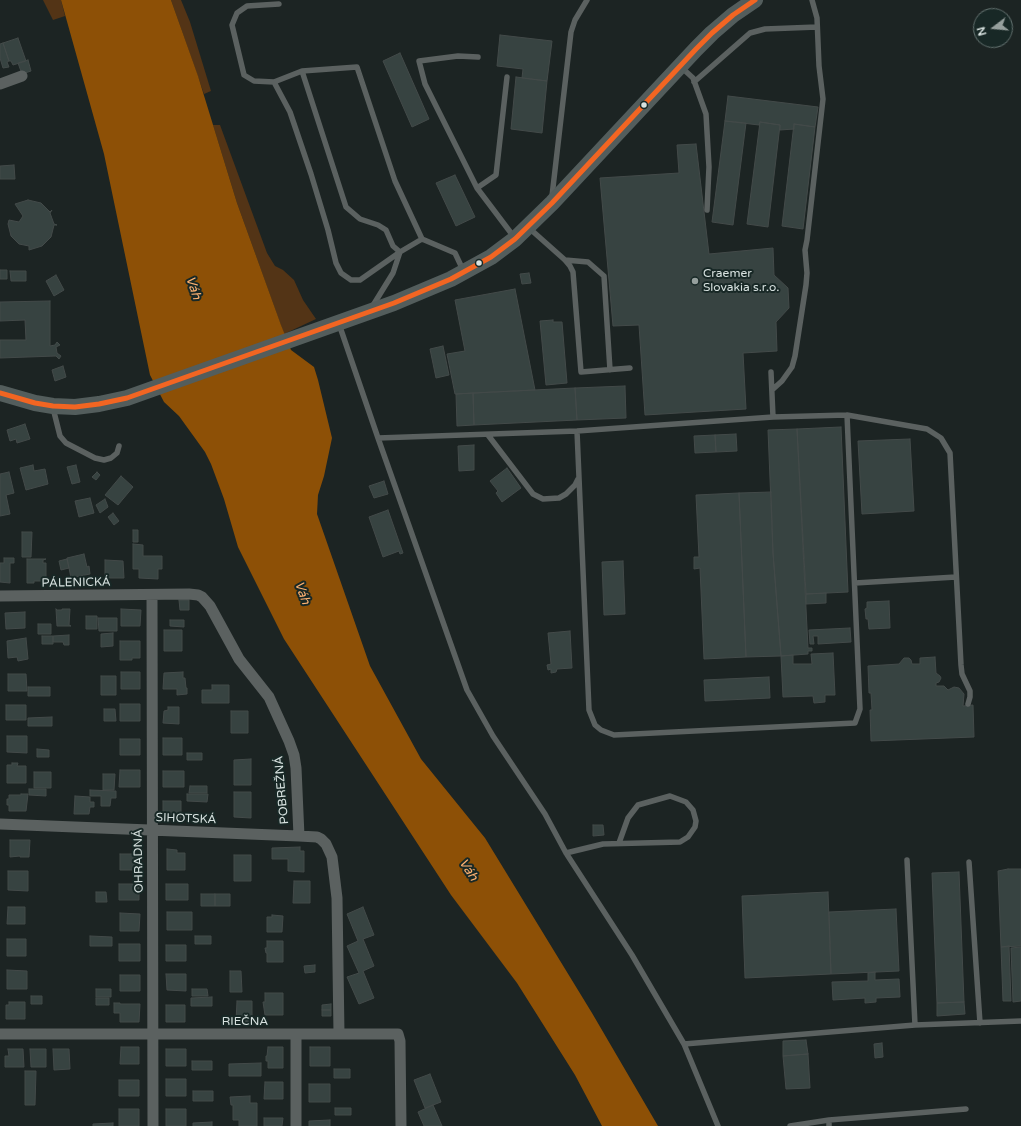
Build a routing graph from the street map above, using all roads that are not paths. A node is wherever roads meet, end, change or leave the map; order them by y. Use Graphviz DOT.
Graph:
graph roads {
  1 [pos="586,0"];
  2 [pos="755,0"];
  3 [pos="812,0"];
  4 [pos="279,4"];
  5 [pos="817,26"];
  6 [pos="478,57"];
  7 [pos="680,66"];
  8 [pos="302,71"];
  9 [pos="22,76"];
  10 [pos="507,77"];
  11 [pos="274,82"];
  12 [pos="694,82"];
  13 [pos="0,84"];
  14 [pos="477,188"];
  15 [pos="552,203"];
  16 [pos="707,210"];
  17 [pos="528,227"];
  18 [pos="422,239"];
  19 [pos="515,239"];
  20 [pos="400,252"];
  21 [pos="565,260"];
  22 [pos="464,272"];
  23 [pos="370,311"];
  24 [pos="338,322"];
  25 [pos="630,368"];
  26 [pos="610,370"];
  27 [pos="771,372"];
  28 [pos="772,390"];
  29 [pos="0,393"];
  30 [pos="53,406"];
  31 [pos="847,415"];
  32 [pos="773,417"];
  33 [pos="577,431"];
  34 [pos="488,435"];
  35 [pos="378,438"];
  36 [pos="119,446"];
  37 [pos="578,477"];
  38 [pos="956,577"];
  39 [pos="855,583"];
  40 [pos="152,595"];
  41 [pos="0,596"];
  42 [pos="968,704"];
  43 [pos="0,824"];
  44 [pos="152,830"];
  45 [pos="299,836"];
  46 [pos="619,843"];
  47 [pos="566,853"];
  48 [pos="906,860"];
  49 [pos="969,862"];
  50 [pos="1021,1021"];
  51 [pos="980,1022"];
  52 [pos="915,1025"];
  53 [pos="0,1034"];
  54 [pos="153,1034"];
  55 [pos="339,1034"];
  56 [pos="296,1035"];
  57 [pos="684,1044"];
  58 [pos="966,1108"];
  59 [pos="829,1123"];
  60 [pos="153,1126"];
  61 [pos="296,1126"];
  62 [pos="401,1126"];
  63 [pos="718,1126"];
  64 [pos="790,1126"];
  1 -- 15 [label="lane"];
  2 -- 7 [label="street"];
  3 -- 5 [label="lane"];
  4 -- 11 [label="lane"];
  5 -- 12 [label="lane"];
  5 -- 28 [label="lane"];
  6 -- 14 [label="lane"];
  7 -- 12 [label="lane"];
  7 -- 15 [label="street"];
  8 -- 11 [label="lane"];
  8 -- 18 [label="lane"];
  8 -- 20 [label="lane"];
  9 -- 13 [label="street"];
  10 -- 14 [label="lane"];
  11 -- 20 [label="lane"];
  12 -- 16 [label="lane"];
  14 -- 19 [label="lane"];
  15 -- 17 [label="street"];
  17 -- 19 [label="street"];
  17 -- 21 [label="lane"];
  18 -- 20 [label="lane"];
  18 -- 22 [label="lane"];
  19 -- 22 [label="street"];
  20 -- 23 [label="lane"];
  21 -- 26 [label="lane"];
  21 -- 26 [label="lane"];
  22 -- 23 [label="street"];
  23 -- 24 [label="street"];
  24 -- 30 [label="street"];
  24 -- 35 [label="lane"];
  25 -- 26 [label="lane"];
  27 -- 28 [label="lane"];
  28 -- 32 [label="lane"];
  29 -- 30 [label="street"];
  30 -- 36 [label="lane"];
  31 -- 32 [label="lane"];
  31 -- 38 [label="lane"];
  31 -- 39 [label="lane"];
  32 -- 33 [label="lane"];
  33 -- 34 [label="lane"];
  33 -- 37 [label="lane"];
  34 -- 35 [label="lane"];
  34 -- 37 [label="lane"];
  35 -- 47 [label="lane"];
  37 -- 39 [label="lane"];
  38 -- 39 [label="lane"];
  38 -- 42 [label="lane"];
  40 -- 41 [label="street, PÁLENICKÁ"];
  40 -- 44 [label="street, OHRADNÁ"];
  40 -- 45 [label="street, POBREŽNÁ"];
  43 -- 44 [label="street, SIHOTSKÁ"];
  44 -- 45 [label="street, SIHOTSKÁ"];
  44 -- 54 [label="street, OHRADNÁ"];
  45 -- 55 [label="street, POBREŽNÁ"];
  46 -- 46 [label="lane"];
  46 -- 47 [label="lane"];
  47 -- 57 [label="lane"];
  48 -- 52 [label="lane"];
  49 -- 51 [label="lane"];
  50 -- 51 [label="lane"];
  51 -- 52 [label="lane"];
  52 -- 57 [label="lane"];
  53 -- 54 [label="street, RIEČNA"];
  54 -- 56 [label="street, RIEČNA"];
  54 -- 60 [label="street, OHRADNÁ"];
  55 -- 56 [label="street, RIEČNA"];
  55 -- 62 [label="street, RIEČNA"];
  56 -- 61 [label="street"];
  57 -- 63 [label="lane"];
  58 -- 59 [label="lane"];
  59 -- 64 [label="lane"];
}
